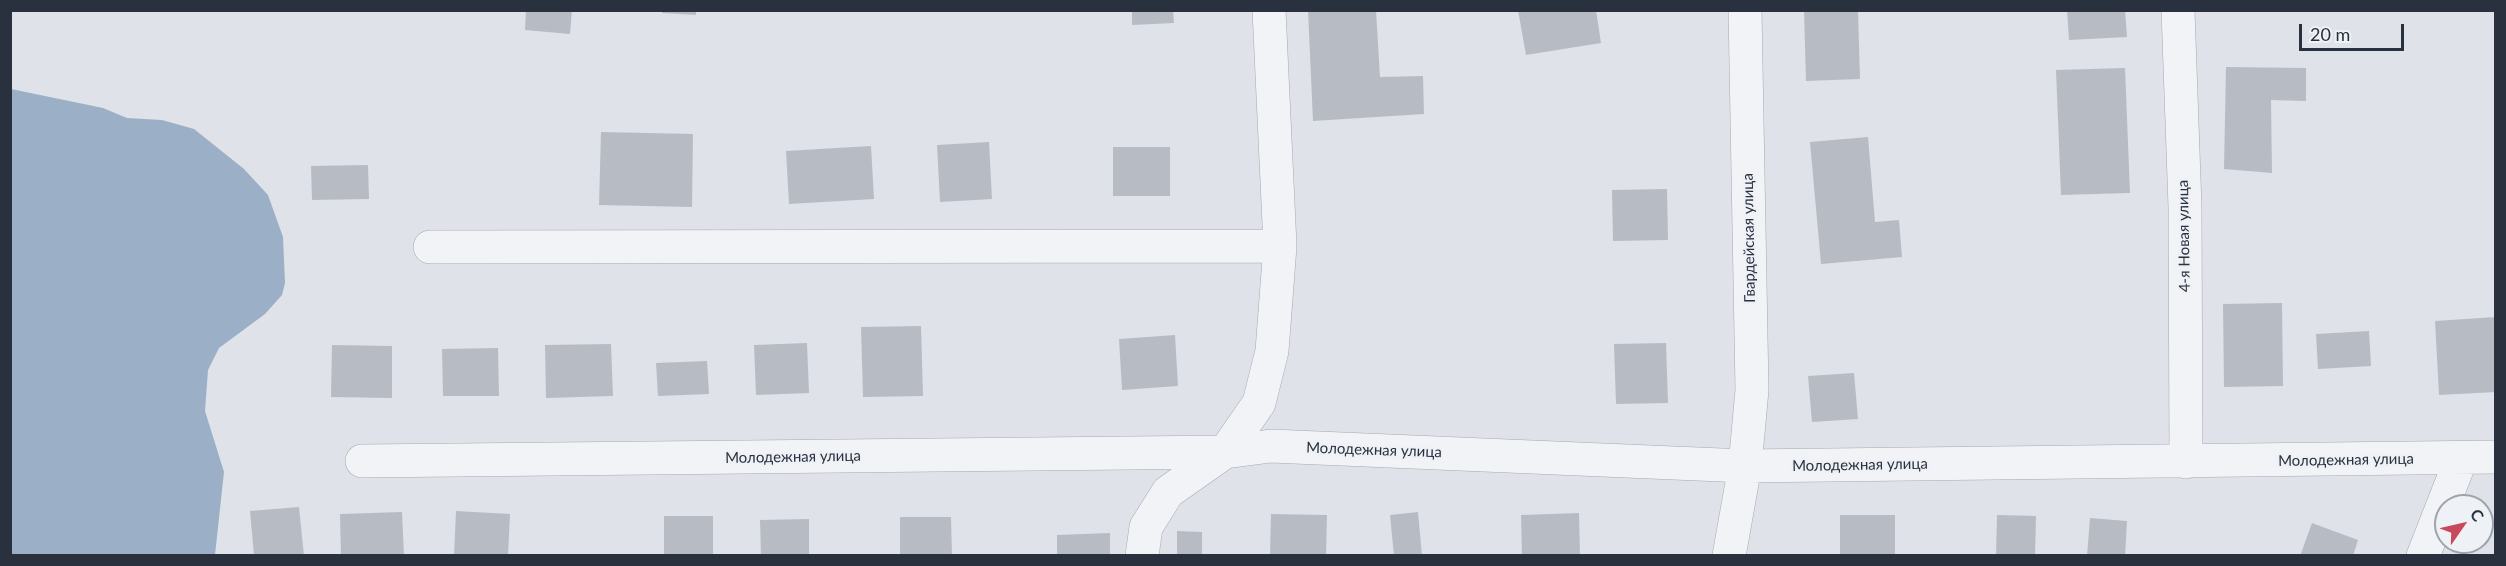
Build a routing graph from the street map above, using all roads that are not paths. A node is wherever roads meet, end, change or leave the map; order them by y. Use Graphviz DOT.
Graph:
graph roads {
  1 [pos="1269,10"];
  2 [pos="1745,10"];
  3 [pos="2178,10"];
  4 [pos="1280,246"];
  5 [pos="430,247"];
  6 [pos="1225,452"];
  7 [pos="2496,457"];
  8 [pos="2461,459"];
  9 [pos="362,461"];
  10 [pos="2187,462"];
  11 [pos="1745,466"];
  12 [pos="1142,555"];
  13 [pos="1729,555"];
  14 [pos="2423,555"];
  1 -- 4 [label="street, Молодежная улица"];
  2 -- 11 [label="street, Гвардейская улица"];
  3 -- 10 [label="street, 4-я Новая улица"];
  4 -- 5 [label="street"];
  4 -- 6 [label="street, Молодежная улица"];
  6 -- 9 [label="street, Молодежная улица"];
  6 -- 11 [label="street, Молодежная улица"];
  6 -- 12 [label="street, Молодежная улица"];
  7 -- 8 [label="street, Молодежная улица"];
  8 -- 10 [label="street, Молодежная улица"];
  8 -- 14 [label="street"];
  10 -- 11 [label="street, Молодежная улица"];
  11 -- 13 [label="street, Гвардейская улица"];
}
